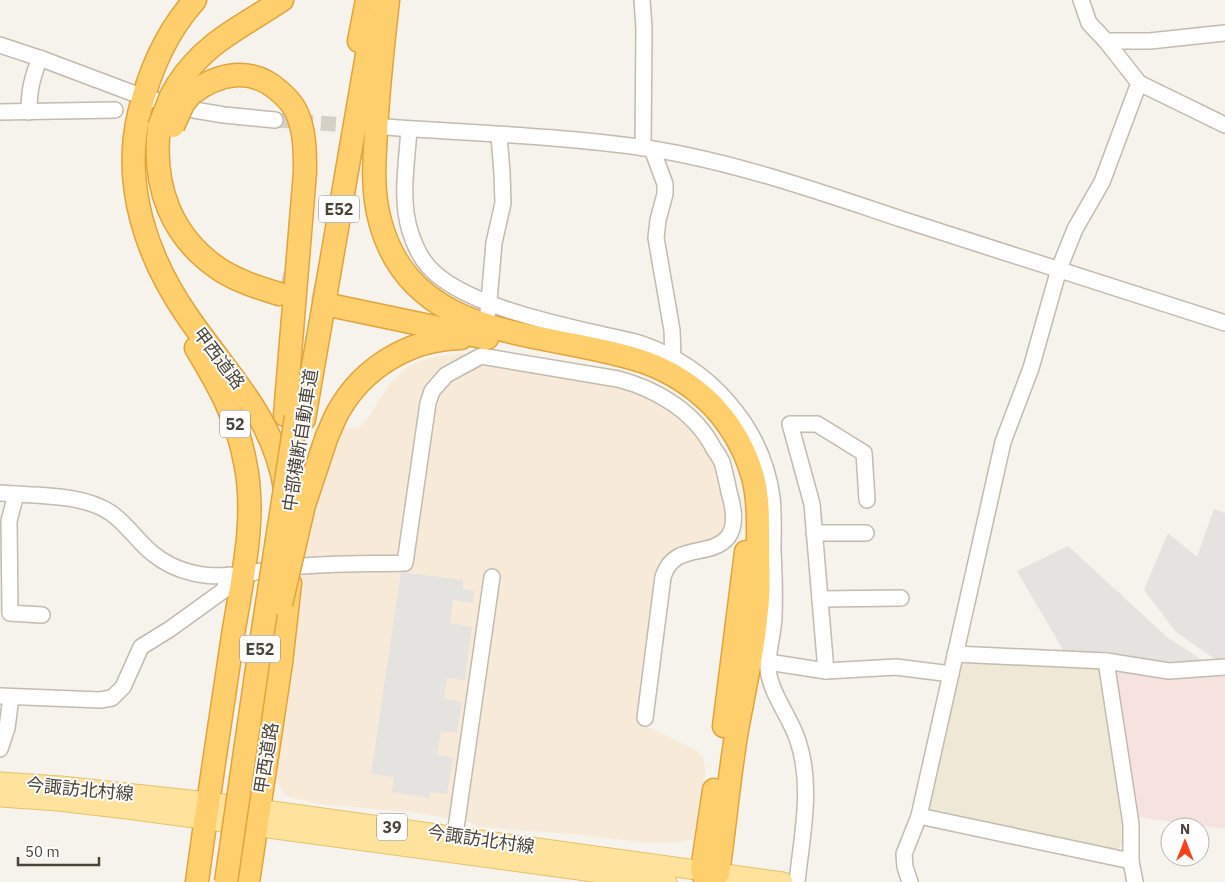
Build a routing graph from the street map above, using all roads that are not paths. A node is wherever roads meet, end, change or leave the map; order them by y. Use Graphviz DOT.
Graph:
graph roads {
  1 [pos="185,0"];
  2 [pos="195,0"];
  3 [pos="282,0"];
  4 [pos="367,0"];
  5 [pos="376,0"];
  6 [pos="388,0"];
  7 [pos="642,0"];
  8 [pos="1081,0"];
  9 [pos="1225,33"];
  10 [pos="1106,41"];
  11 [pos="0,45"];
  12 [pos="40,58"];
  13 [pos="1139,83"];
  14 [pos="184,89"];
  15 [pos="139,96"];
  16 [pos="115,110"];
  17 [pos="0,112"];
  18 [pos="29,112"];
  19 [pos="275,120"];
  20 [pos="1225,125"];
  21 [pos="384,127"];
  22 [pos="409,129"];
  23 [pos="499,135"];
  24 [pos="648,149"];
  25 [pos="1059,269"];
  26 [pos="280,289"];
  27 [pos="335,301"];
  28 [pos="1225,323"];
  29 [pos="487,332"];
  30 [pos="673,358"];
  31 [pos="295,417"];
  32 [pos="0,493"];
  33 [pos="16,494"];
  34 [pos="867,500"];
  35 [pos="814,533"];
  36 [pos="866,533"];
  37 [pos="292,567"];
  38 [pos="236,574"];
  39 [pos="492,577"];
  40 [pos="4,578"];
  41 [pos="901,598"];
  42 [pos="820,600"];
  43 [pos="42,615"];
  44 [pos="956,654"];
  45 [pos="1106,661"];
  46 [pos="768,662"];
  47 [pos="1225,667"];
  48 [pos="826,671"];
  49 [pos="951,674"];
  50 [pos="6,697"];
  51 [pos="645,718"];
  52 [pos="0,749"];
  53 [pos="0,782"];
  54 [pos="0,797"];
  55 [pos="206,810"];
  56 [pos="919,816"];
  57 [pos="257,817"];
  58 [pos="455,835"];
  59 [pos="1131,861"];
  60 [pos="710,877"];
  61 [pos="237,878"];
  62 [pos="197,882"];
  63 [pos="667,882"];
  64 [pos="783,882"];
  65 [pos="797,882"];
  66 [pos="910,882"];
  67 [pos="1135,882"];
  1 -- 15 [label="highway, 甲西道路 / 52"];
  2 -- 15 [label="highway, 甲西道路 / 52"];
  3 -- 14 [label="highway"];
  4 -- 31 [label="highway, 中部横断自動車道 / E52"];
  5 -- 31 [label="highway, 中部横断自動車道 / E52"];
  6 -- 29 [label="highway"];
  7 -- 24 [label="street"];
  8 -- 10 [label="street"];
  9 -- 10 [label="street"];
  10 -- 13 [label="street"];
  11 -- 12 [label="street"];
  12 -- 15 [label="street"];
  12 -- 18 [label="street"];
  13 -- 20 [label="street"];
  13 -- 25 [label="street"];
  14 -- 26 [label="highway, bridge"];
  14 -- 31 [label="highway"];
  15 -- 19 [label="street"];
  15 -- 37 [label="highway, 甲西道路 / 52"];
  15 -- 38 [label="highway, 甲西道路 / 52"];
  16 -- 18 [label="street"];
  17 -- 18 [label="street"];
  21 -- 22 [label="street"];
  22 -- 23 [label="street"];
  22 -- 29 [label="street"];
  23 -- 24 [label="street"];
  23 -- 29 [label="street"];
  24 -- 25 [label="street"];
  24 -- 30 [label="street"];
  25 -- 28 [label="street"];
  25 -- 44 [label="street"];
  27 -- 29 [label="highway"];
  29 -- 30 [label="street"];
  29 -- 37 [label="street"];
  29 -- 51 [label="street"];
  29 -- 60 [label="highway"];
  29 -- 61 [label="highway, bridge"];
  30 -- 46 [label="street"];
  31 -- 61 [label="highway, 中部横断自動車道 / E52"];
  31 -- 61 [label="highway, 中部横断自動車道 / E52, bridge"];
  32 -- 33 [label="street"];
  33 -- 38 [label="street"];
  33 -- 40 [label="street"];
  34 -- 35 [label="street"];
  35 -- 36 [label="street"];
  35 -- 42 [label="street"];
  37 -- 38 [label="street"];
  37 -- 57 [label="highway, 甲西道路 / 52"];
  38 -- 50 [label="street"];
  38 -- 55 [label="highway, 甲西道路 / 52"];
  39 -- 58 [label="street"];
  40 -- 43 [label="street"];
  41 -- 42 [label="street"];
  42 -- 48 [label="street"];
  44 -- 45 [label="street"];
  44 -- 49 [label="street"];
  45 -- 47 [label="street"];
  45 -- 59 [label="street"];
  46 -- 48 [label="street"];
  46 -- 65 [label="street"];
  48 -- 49 [label="street"];
  49 -- 56 [label="street"];
  50 -- 52 [label="street"];
  53 -- 55 [label="main road, 今諏訪北村線 / 39"];
  54 -- 55 [label="main road, 今諏訪北村線 / 39"];
  55 -- 57 [label="main road, 今諏訪北村線 / 39"];
  55 -- 62 [label="highway, 甲西道路 / 52"];
  56 -- 59 [label="street"];
  56 -- 66 [label="street"];
  57 -- 58 [label="main road, 今諏訪北村線 / 39"];
  57 -- 61 [label="highway, 甲西道路 / 52"];
  57 -- 63 [label="main road, 今諏訪北村線 / 39"];
  58 -- 60 [label="main road, 今諏訪北村線 / 39"];
  59 -- 67 [label="street"];
  60 -- 64 [label="main road, 今諏訪北村線 / 39"];
}
